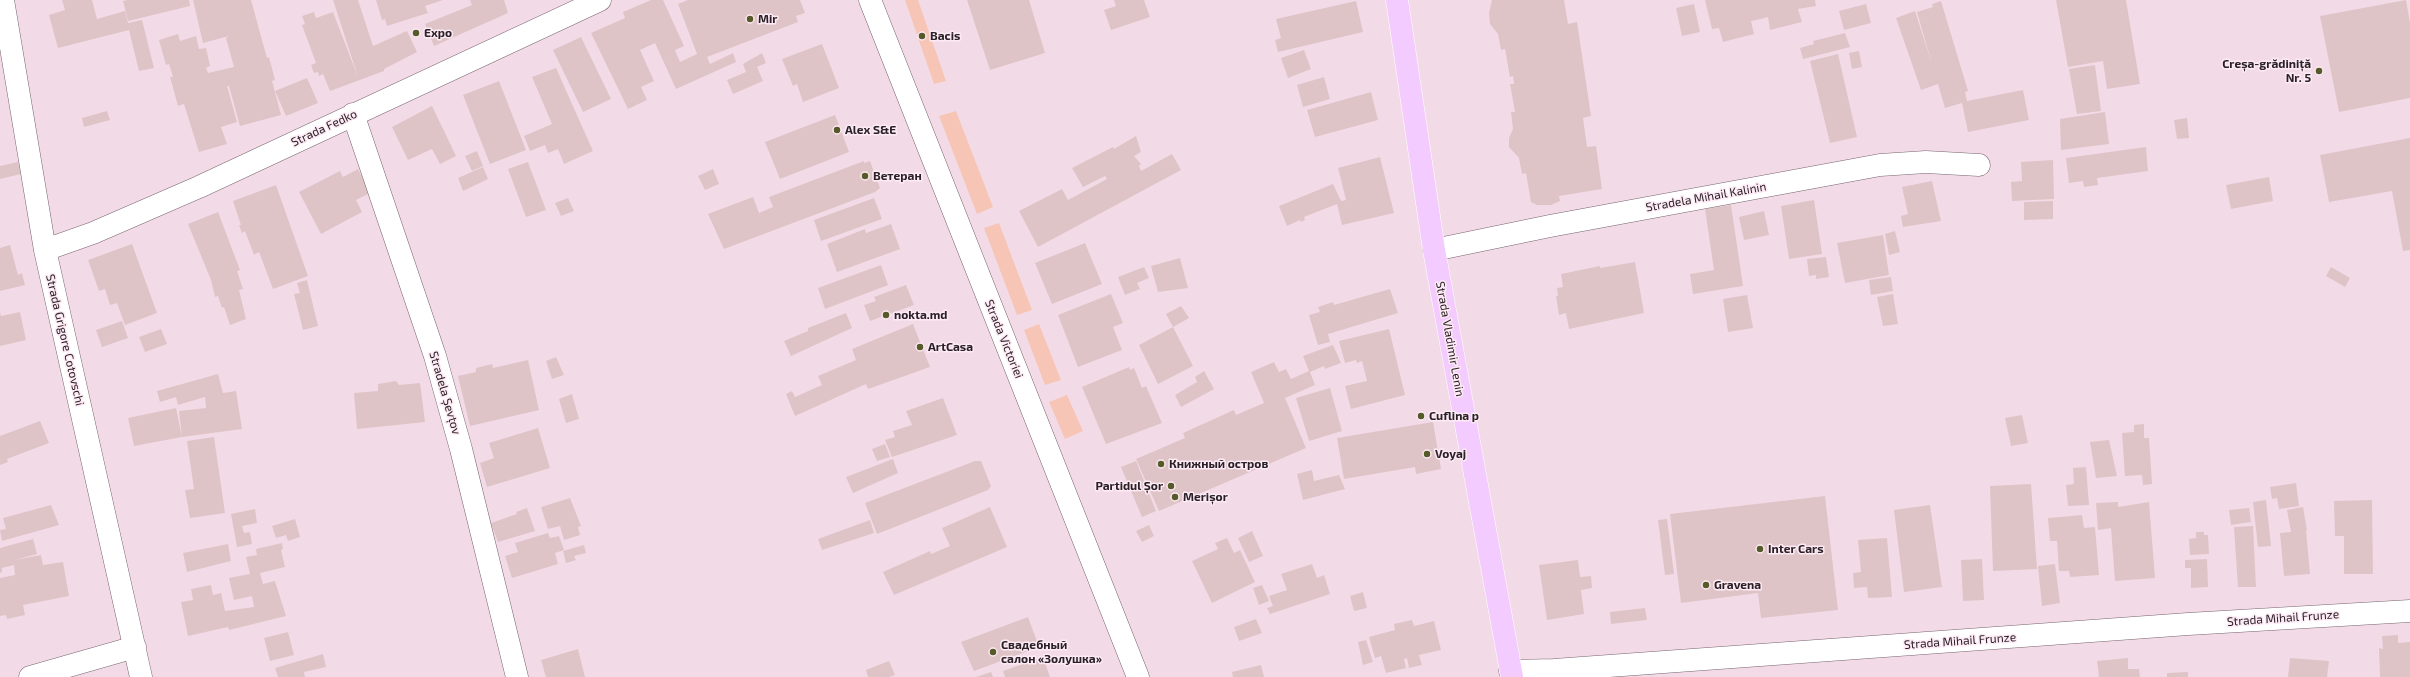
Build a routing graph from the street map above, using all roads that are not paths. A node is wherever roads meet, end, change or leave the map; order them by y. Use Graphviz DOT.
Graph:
graph roads {
  1 [pos="3,0"];
  2 [pos="600,0"];
  3 [pos="870,0"];
  4 [pos="1397,0"];
  5 [pos="352,114"];
  6 [pos="1979,165"];
  7 [pos="45,250"];
  8 [pos="1434,250"];
  9 [pos="2410,611"];
  10 [pos="135,647"];
  11 [pos="1511,674"];
  12 [pos="30,677"];
  13 [pos="142,677"];
  14 [pos="517,677"];
  15 [pos="1138,677"];
  1 -- 7 [label="street, Strada Grigore Cotovschi"];
  2 -- 5 [label="street, Strada Fedko"];
  3 -- 15 [label="street, Strada Victoriei"];
  4 -- 8 [label="main road, Strada Vladimir Lenin"];
  5 -- 7 [label="street, Strada Fedko"];
  5 -- 14 [label="street, Stradela Șevțov"];
  6 -- 8 [label="street, Stradela Mihail Kalinin"];
  7 -- 10 [label="street, Strada Grigore Cotovschi"];
  8 -- 11 [label="main road, Strada Vladimir Lenin"];
  9 -- 11 [label="street, Strada Mihail Frunze"];
  10 -- 12 [label="street"];
  10 -- 13 [label="street, Strada Grigore Cotovschi"];
}
